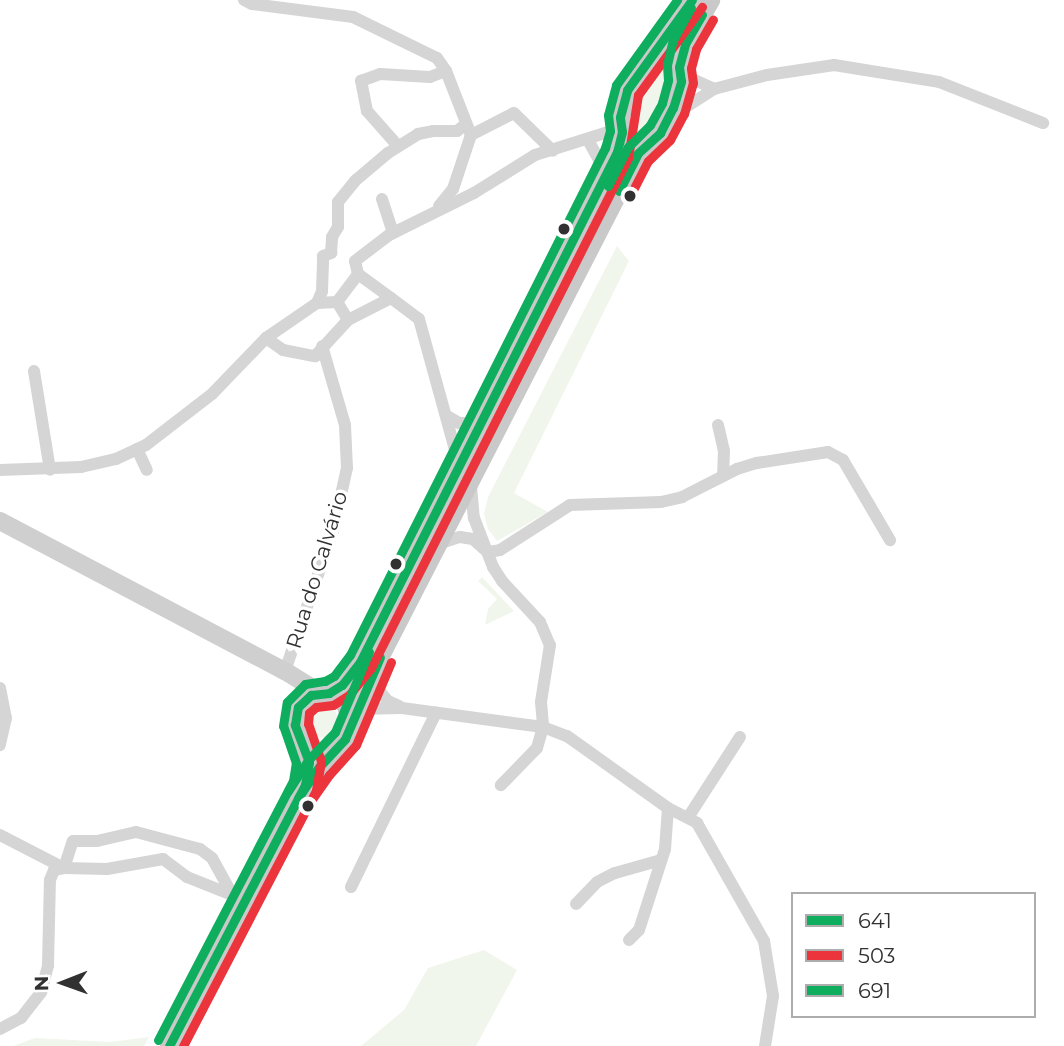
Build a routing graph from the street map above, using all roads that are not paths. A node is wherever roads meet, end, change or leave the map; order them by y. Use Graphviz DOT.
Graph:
graph roads {
  1 [pos="244,0"];
  2 [pos="692,0"];
  3 [pos="710,0"];
  4 [pos="653,57"];
  5 [pos="444,67"];
  6 [pos="680,70"];
  7 [pos="714,89"];
  8 [pos="667,119"];
  9 [pos="1043,123"];
  10 [pos="468,130"];
  11 [pos="622,130"];
  12 [pos="588,140"];
  13 [pos="648,142"];
  14 [pos="398,146"];
  15 [pos="553,151"];
  16 [pos="606,173"];
  17 [pos="382,199"];
  18 [pos="437,209"];
  19 [pos="393,233"];
  20 [pos="331,253"];
  21 [pos="356,268"];
  22 [pos="391,298"];
  23 [pos="337,302"];
  24 [pos="317,303"];
  25 [pos="348,320"];
  26 [pos="266,338"];
  27 [pos="322,346"];
  28 [pos="34,371"];
  29 [pos="447,416"];
  30 [pos="480,423"];
  31 [pos="718,425"];
  32 [pos="137,449"];
  33 [pos="459,464"];
  34 [pos="0,470"];
  35 [pos="50,470"];
  36 [pos="147,470"];
  37 [pos="723,475"];
  38 [pos="471,482"];
  39 [pos="0,521"];
  40 [pos="890,540"];
  41 [pos="438,545"];
  42 [pos="488,552"];
  43 [pos="373,669"];
  44 [pos="285,671"];
  45 [pos="1,693"];
  46 [pos="324,693"];
  47 [pos="298,708"];
  48 [pos="402,708"];
  49 [pos="436,713"];
  50 [pos="354,715"];
  51 [pos="543,727"];
  52 [pos="740,737"];
  53 [pos="303,741"];
  54 [pos="337,745"];
  55 [pos="0,746"];
  56 [pos="305,785"];
  57 [pos="501,785"];
  58 [pos="668,808"];
  59 [pos="688,816"];
  60 [pos="0,835"];
  61 [pos="662,860"];
  62 [pos="64,867"];
  63 [pos="351,887"];
  64 [pos="239,898"];
  65 [pos="576,904"];
  66 [pos="629,940"];
  67 [pos="0,1029"];
  68 [pos="169,1046"];
  69 [pos="765,1046"];
  1 -- 5 [label="street"];
  2 -- 4 [label="main road"];
  3 -- 6 [label="main road"];
  4 -- 6 [label="main road"];
  4 -- 11 [label="main road"];
  5 -- 10 [label="street"];
  5 -- 14 [label="street"];
  6 -- 7 [label="street"];
  6 -- 8 [label="main road"];
  7 -- 8 [label="street"];
  7 -- 9 [label="street"];
  8 -- 13 [label="main road"];
  10 -- 14 [label="street"];
  10 -- 15 [label="street"];
  10 -- 18 [label="street"];
  11 -- 12 [label="street"];
  11 -- 13 [label="main road"];
  11 -- 16 [label="main road"];
  12 -- 15 [label="street"];
  12 -- 16 [label="street"];
  13 -- 38 [label="main road"];
  14 -- 20 [label="street"];
  15 -- 18 [label="street"];
  16 -- 30 [label="main road"];
  17 -- 19 [label="street"];
  18 -- 19 [label="street"];
  19 -- 21 [label="street"];
  20 -- 21 [label="street"];
  20 -- 24 [label="street"];
  21 -- 22 [label="street"];
  21 -- 23 [label="street"];
  22 -- 25 [label="street"];
  22 -- 29 [label="street"];
  23 -- 24 [label="street"];
  23 -- 25 [label="street"];
  24 -- 26 [label="street"];
  25 -- 27 [label="street"];
  26 -- 27 [label="street"];
  26 -- 32 [label="street"];
  27 -- 44 [label="street, Rua do Calvário"];
  28 -- 35 [label="street"];
  29 -- 30 [label="street"];
  29 -- 33 [label="street"];
  30 -- 33 [label="main road"];
  31 -- 37 [label="street"];
  32 -- 35 [label="street"];
  32 -- 36 [label="street"];
  33 -- 46 [label="main road"];
  34 -- 35 [label="street"];
  37 -- 40 [label="street"];
  37 -- 42 [label="street"];
  38 -- 41 [label="main road"];
  38 -- 42 [label="street"];
  39 -- 44 [label="street"];
  41 -- 42 [label="street"];
  41 -- 43 [label="main road"];
  42 -- 51 [label="street"];
  43 -- 48 [label="street"];
  43 -- 50 [label="main road"];
  44 -- 46 [label="street"];
  44 -- 47 [label="street"];
  45 -- 55 [label="street"];
  46 -- 47 [label="main road"];
  46 -- 50 [label="main road"];
  47 -- 53 [label="main road"];
  48 -- 49 [label="street"];
  48 -- 50 [label="street"];
  49 -- 51 [label="street"];
  49 -- 63 [label="street"];
  50 -- 54 [label="main road"];
  51 -- 57 [label="street"];
  51 -- 58 [label="street"];
  52 -- 59 [label="street"];
  53 -- 54 [label="main road"];
  53 -- 56 [label="main road"];
  54 -- 56 [label="main road"];
  56 -- 64 [label="main road"];
  58 -- 59 [label="street"];
  58 -- 61 [label="street"];
  59 -- 69 [label="street"];
  60 -- 62 [label="street"];
  61 -- 65 [label="street"];
  61 -- 66 [label="street"];
  62 -- 64 [label="street"];
  62 -- 64 [label="street"];
  62 -- 67 [label="street"];
  64 -- 68 [label="main road"];
}
